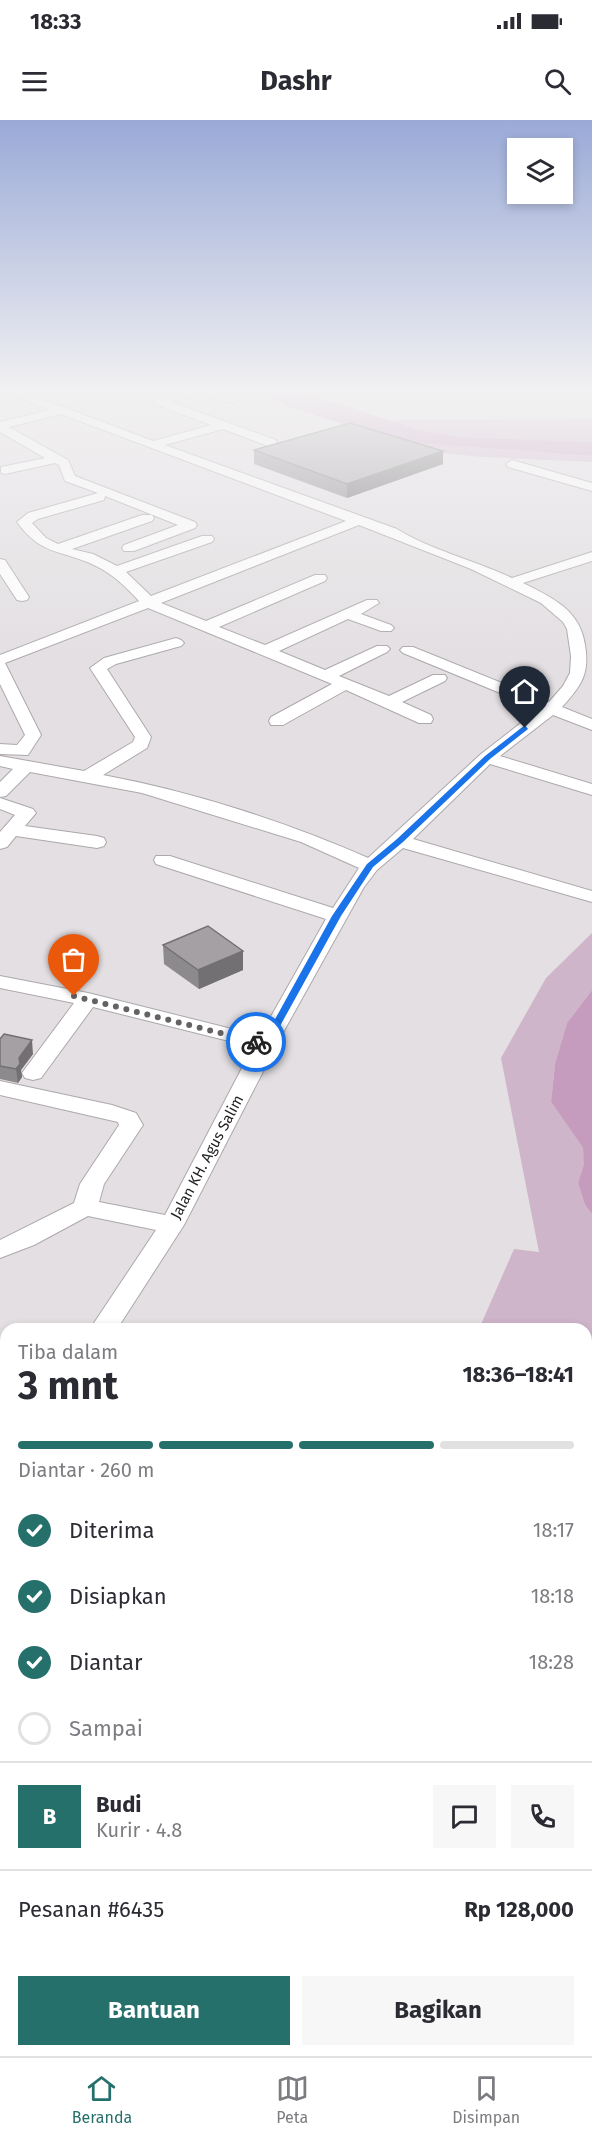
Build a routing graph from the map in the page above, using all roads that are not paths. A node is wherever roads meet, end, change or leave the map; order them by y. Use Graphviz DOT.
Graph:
graph roads {
  1 [pos="79,481"];
  2 [pos="249,481"];
  3 [pos="572,481"];
  4 [pos="592,487"];
  5 [pos="99,497"];
  6 [pos="147,518"];
  7 [pos="360,520"];
  8 [pos="207,539"];
  9 [pos="129,548"];
  10 [pos="57,549"];
  11 [pos="592,556"];
  12 [pos="0,563"];
  13 [pos="116,571"];
  14 [pos="320,578"];
  15 [pos="513,582"];
  16 [pos="22,597"];
  17 [pos="149,603"];
  18 [pos="372,603"];
  19 [pos="348,614"];
  20 [pos="208,626"];
  21 [pos="386,628"];
  22 [pos="584,640"];
  23 [pos="176,643"];
  24 [pos="382,649"];
  25 [pos="268,650"];
  26 [pos="408,650"];
  27 [pos="0,660"];
  28 [pos="0,667"];
  29 [pos="327,675"];
  30 [pos="439,678"];
  31 [pos="346,683"];
  32 [pos="389,702"];
  33 [pos="0,703"];
  34 [pos="18,705"];
  35 [pos="551,709"];
  36 [pos="425,720"];
  37 [pos="277,722"];
  38 [pos="592,724"];
  39 [pos="0,749"];
  40 [pos="487,758"];
  41 [pos="0,762"];
  42 [pos="26,766"];
  43 [pos="89,776"];
  44 [pos="592,790"];
  45 [pos="0,792"];
  46 [pos="0,803"];
  47 [pos="6,836"];
  48 [pos="400,841"];
  49 [pos="98,842"];
  50 [pos="163,860"];
  51 [pos="370,866"];
  52 [pos="590,897"];
  53 [pos="337,916"];
  54 [pos="3,987"];
  55 [pos="88,999"];
  56 [pos="266,1044"];
  57 [pos="33,1073"];
  58 [pos="0,1088"];
  59 [pos="84,1207"];
  60 [pos="172,1225"];
  61 [pos="0,1250"];
  62 [pos="107,1323"];
  1 -- 9 [label="street"];
  2 -- 7 [label="street, Jalan KH. Agus Salim"];
  3 -- 4 [label="street"];
  5 -- 10 [label="street"];
  6 -- 10 [label="street"];
  7 -- 15 [label="street, Jalan KH. Agus Salim"];
  7 -- 17 [label="street"];
  8 -- 13 [label="street"];
  10 -- 13 [label="street"];
  11 -- 15 [label="street"];
  12 -- 16 [label="street"];
  13 -- 17 [label="street"];
  14 -- 20 [label="street"];
  15 -- 22 [label="street, Jalan KH. Agus Salim"];
  17 -- 20 [label="street"];
  17 -- 27 [label="street"];
  18 -- 19 [label="street"];
  19 -- 21 [label="street"];
  19 -- 25 [label="street"];
  20 -- 25 [label="street"];
  22 -- 35 [label="street, Jalan KH. Agus Salim"];
  23 -- 43 [label="street"];
  24 -- 29 [label="street"];
  25 -- 29 [label="street"];
  26 -- 35 [label="street"];
  28 -- 34 [label="street"];
  29 -- 31 [label="street"];
  30 -- 32 [label="street"];
  31 -- 32 [label="street"];
  31 -- 37 [label="street"];
  32 -- 36 [label="street"];
  33 -- 34 [label="street"];
  34 -- 39 [label="street"];
  35 -- 38 [label="street"];
  35 -- 40 [label="street, Jalan KH. Agus Salim"];
  40 -- 44 [label="street"];
  40 -- 48 [label="street, Jalan KH. Agus Salim"];
  41 -- 42 [label="street"];
  42 -- 43 [label="street"];
  42 -- 45 [label="street"];
  43 -- 51 [label="street"];
  46 -- 47 [label="street"];
  47 -- 49 [label="street"];
  48 -- 51 [label="street, Jalan KH. Agus Salim"];
  48 -- 52 [label="street"];
  50 -- 53 [label="street"];
  51 -- 53 [label="street, Jalan KH. Agus Salim"];
  53 -- 56 [label="street, Jalan KH. Agus Salim"];
  54 -- 55 [label="street"];
  55 -- 56 [label="street"];
  55 -- 57 [label="street"];
  56 -- 60 [label="street, Jalan KH. Agus Salim"];
  58 -- 59 [label="street"];
  59 -- 60 [label="street"];
  59 -- 61 [label="street"];
  60 -- 62 [label="street, Jalan KH. Agus Salim"];
}
